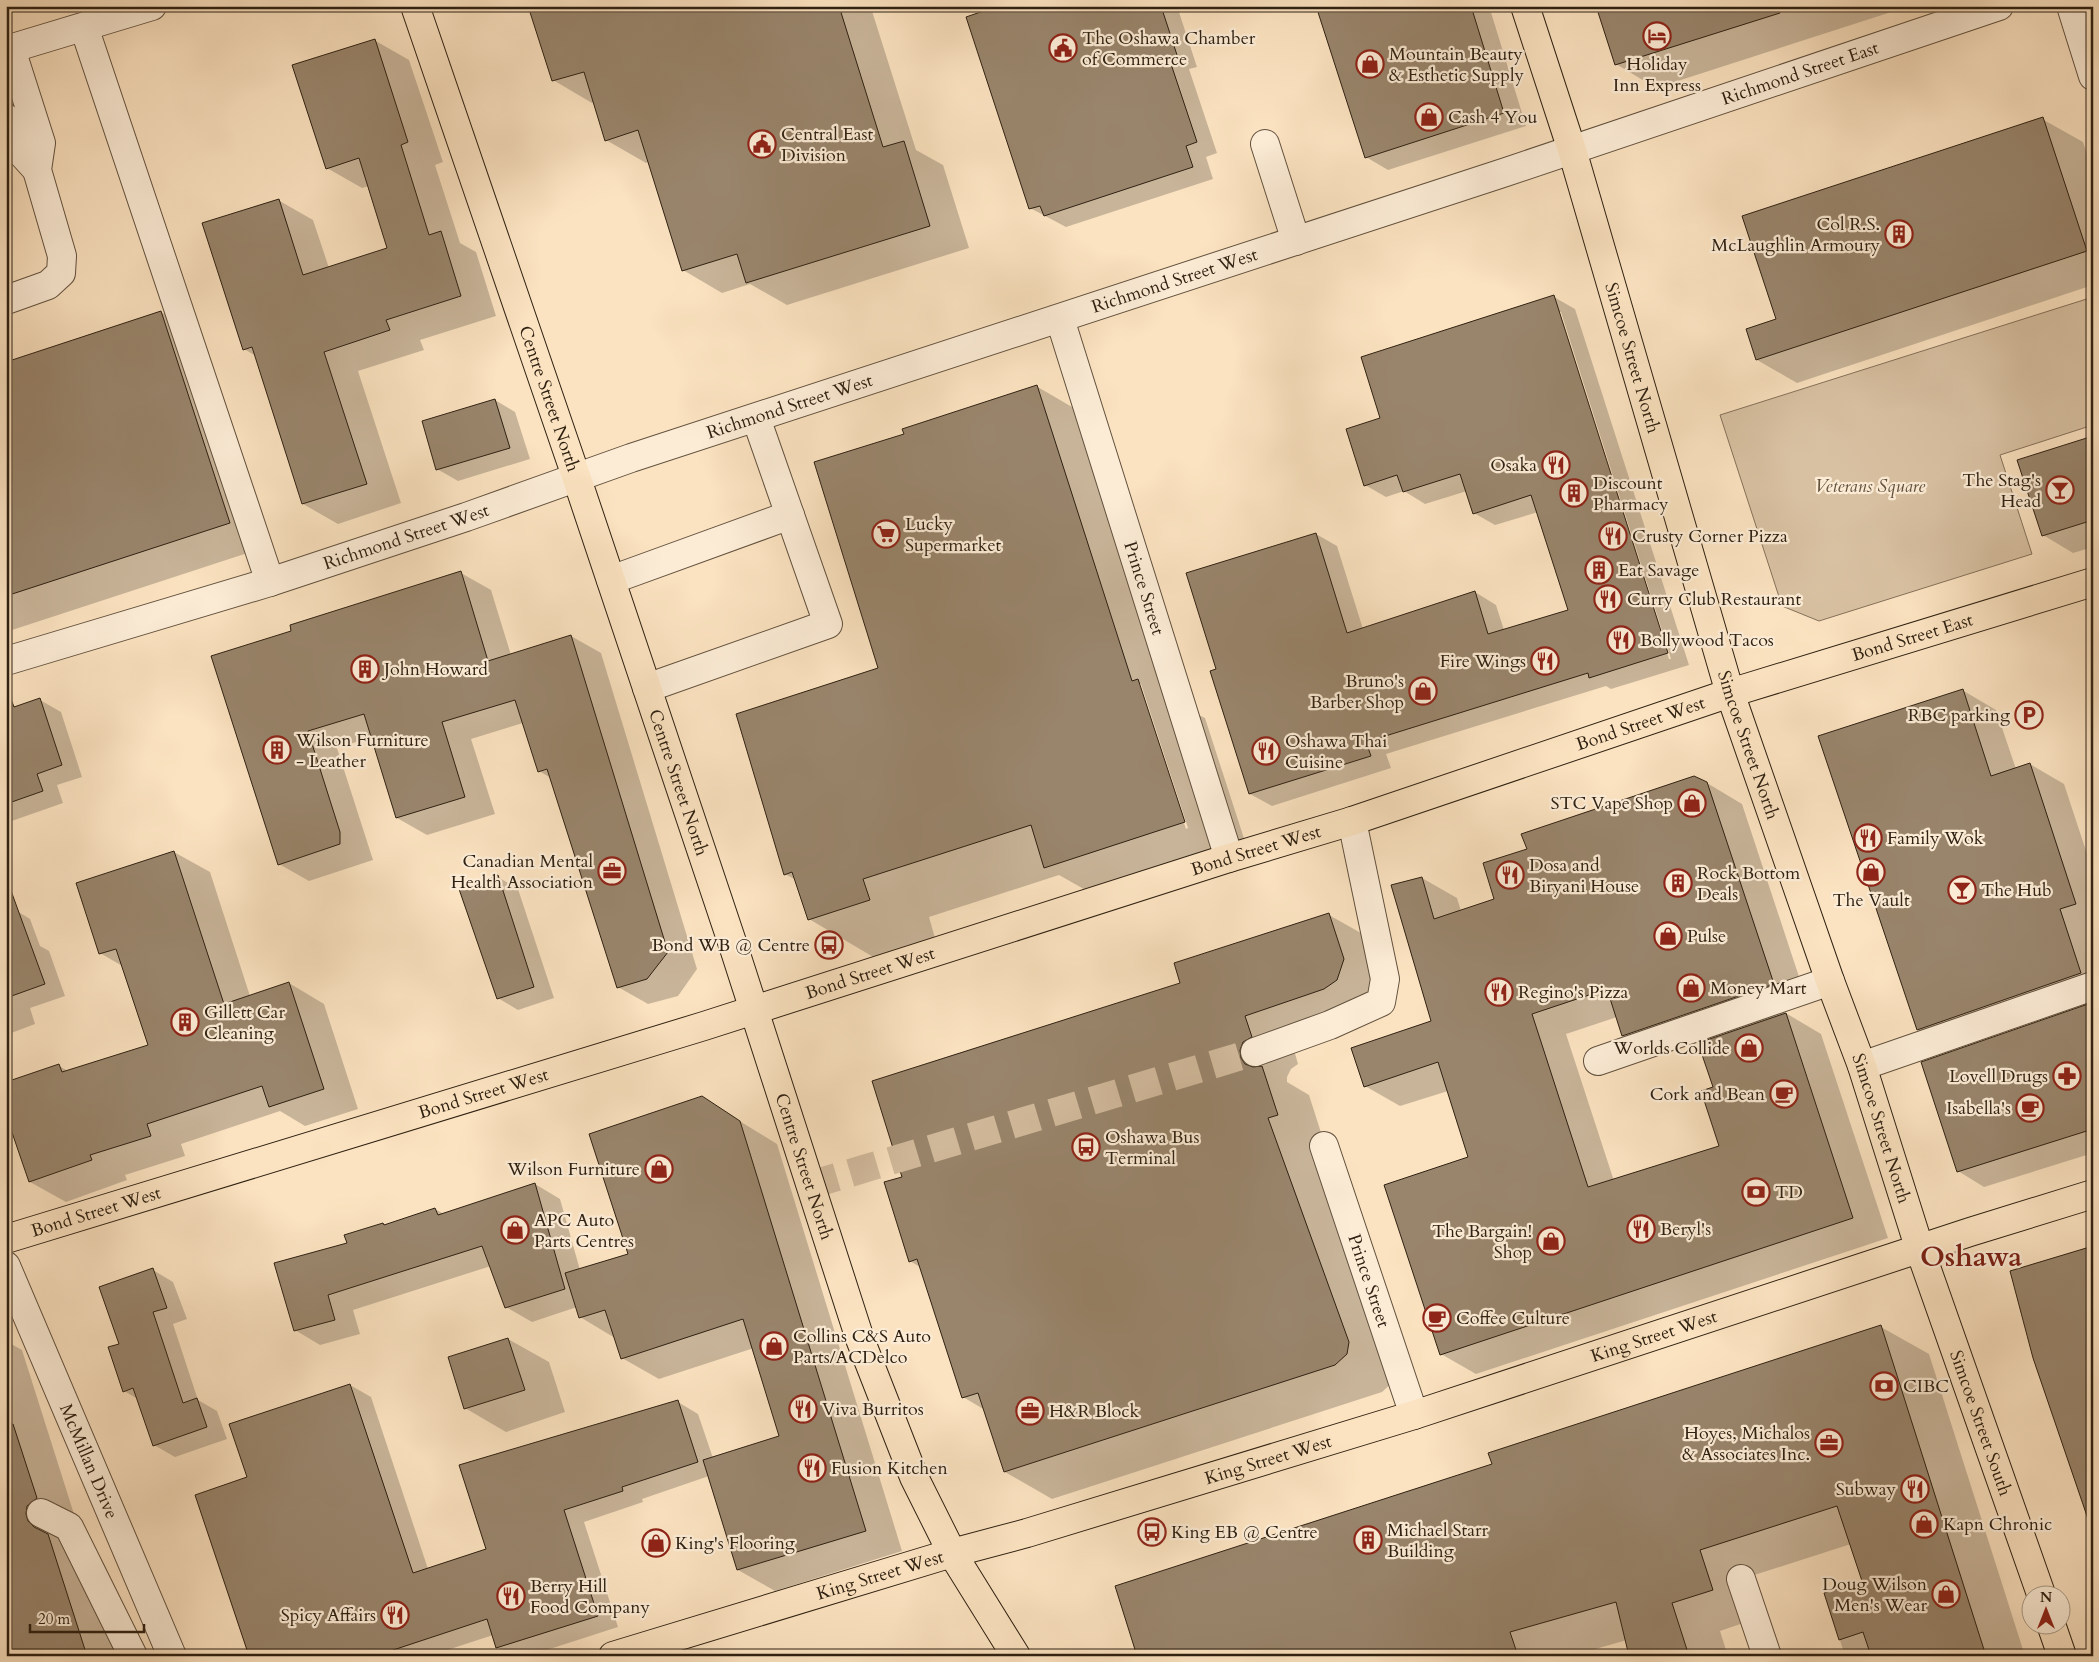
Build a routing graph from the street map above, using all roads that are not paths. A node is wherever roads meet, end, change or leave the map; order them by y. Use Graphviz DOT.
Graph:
graph roads {
  1 [pos="152,6"];
  2 [pos="415,6"];
  3 [pos="1525,6"];
  4 [pos="1999,6"];
  5 [pos="2070,6"];
  6 [pos="84,27"];
  7 [pos="9,50"];
  8 [pos="2093,76"];
  9 [pos="6,118"];
  10 [pos="1265,144"];
  11 [pos="1572,150"];
  12 [pos="37,170"];
  13 [pos="1296,241"];
  14 [pos="6,300"];
  15 [pos="1060,319"];
  16 [pos="756,418"];
  17 [pos="577,478"];
  18 [pos="790,515"];
  19 [pos="611,580"];
  20 [pos="270,582"];
  21 [pos="2093,582"];
  22 [pos="6,661"];
  23 [pos="647,688"];
  24 [pos="1730,693"];
  25 [pos="1352,821"];
  26 [pos="1229,858"];
  27 [pos="1830,981"];
  28 [pos="2093,986"];
  29 [pos="755,1009"];
  30 [pos="1255,1052"];
  31 [pos="1598,1061"];
  32 [pos="1862,1066"];
  33 [pos="1324,1146"];
  34 [pos="2093,1194"];
  35 [pos="6,1240"];
  36 [pos="1920,1250"];
  37 [pos="6,1266"];
  38 [pos="1414,1415"];
  39 [pos="42,1514"];
  40 [pos="952,1553"];
  41 [pos="1742,1579"];
  42 [pos="2037,1584"];
  43 [pos="2054,1634"];
  44 [pos="133,1656"];
  45 [pos="172,1656"];
  46 [pos="612,1656"];
  47 [pos="1016,1656"];
  48 [pos="1767,1656"];
  49 [pos="2062,1656"];
  1 -- 6 [label="street"];
  2 -- 17 [label="main road, Centre Street North"];
  3 -- 11 [label="main road, Simcoe Street North"];
  4 -- 11 [label="street, Richmond Street East"];
  5 -- 8 [label="street"];
  6 -- 7 [label="street"];
  6 -- 20 [label="street"];
  7 -- 12 [label="street"];
  9 -- 12 [label="street"];
  10 -- 13 [label="street"];
  11 -- 13 [label="street, Richmond Street West"];
  11 -- 24 [label="main road, Simcoe Street North"];
  12 -- 14 [label="street"];
  13 -- 15 [label="street, Richmond Street West"];
  15 -- 16 [label="street, Richmond Street West"];
  15 -- 26 [label="street, Prince Street"];
  16 -- 17 [label="street, Richmond Street West"];
  16 -- 18 [label="street"];
  17 -- 19 [label="main road, Centre Street North"];
  17 -- 20 [label="street, Richmond Street West"];
  18 -- 19 [label="street"];
  18 -- 23 [label="street"];
  19 -- 23 [label="main road, Centre Street North"];
  20 -- 22 [label="street, Richmond Street West"];
  21 -- 24 [label="main road, Bond Street East"];
  23 -- 29 [label="main road, Centre Street North"];
  24 -- 25 [label="main road, Bond Street West"];
  24 -- 27 [label="main road, Simcoe Street North"];
  25 -- 26 [label="main road, Bond Street West"];
  25 -- 30 [label="street"];
  26 -- 29 [label="main road, Bond Street West"];
  27 -- 31 [label="street"];
  27 -- 32 [label="main road, Simcoe Street North"];
  28 -- 32 [label="street"];
  29 -- 35 [label="main road, Bond Street West"];
  29 -- 40 [label="main road, Centre Street North"];
  32 -- 36 [label="main road, Simcoe Street North"];
  33 -- 38 [label="street, Prince Street"];
  34 -- 36 [label="main road, King Street West"];
  36 -- 38 [label="main road, King Street West"];
  36 -- 42 [label="main road, Simcoe Street South"];
  37 -- 45 [label="street, McMillan Drive"];
  38 -- 40 [label="main road, King Street West"];
  39 -- 44 [label="street"];
  40 -- 46 [label="main road, King Street West"];
  40 -- 47 [label="main road, Centre Street North"];
  41 -- 48 [label="street"];
  43 -- 49 [label="main road"];
}
